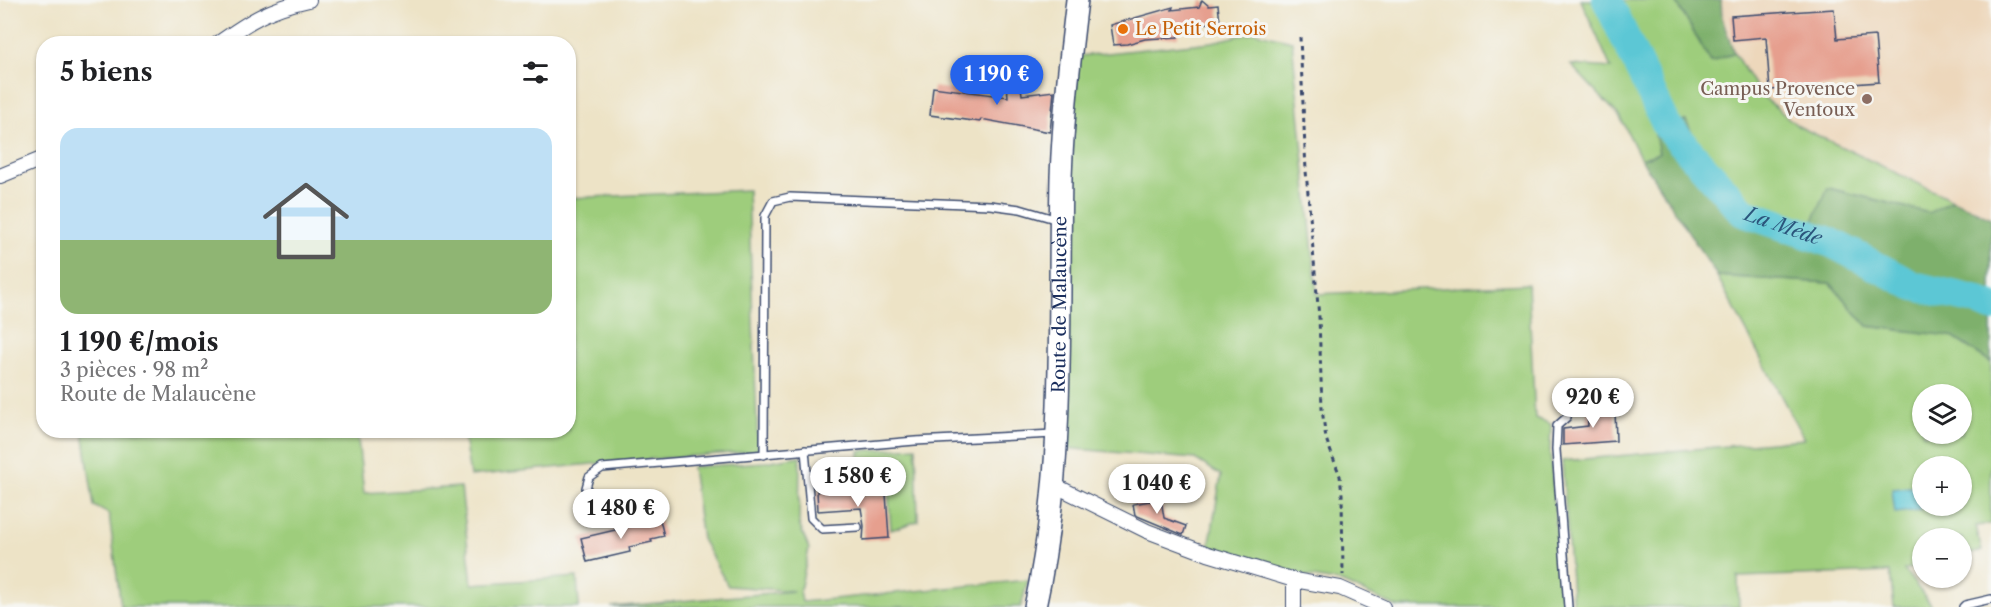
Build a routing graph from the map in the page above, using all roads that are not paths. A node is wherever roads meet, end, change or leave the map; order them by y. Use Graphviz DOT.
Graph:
graph roads {
  1 [pos="309,0"];
  2 [pos="1077,0"];
  3 [pos="228,36"];
  4 [pos="36,161"];
  5 [pos="0,177"];
  6 [pos="1060,220"];
  7 [pos="1567,417"];
  8 [pos="1057,434"];
  9 [pos="805,450"];
  10 [pos="764,455"];
  11 [pos="1054,485"];
  12 [pos="590,520"];
  13 [pos="858,527"];
  14 [pos="1294,580"];
  15 [pos="1991,599"];
  16 [pos="1035,607"];
  17 [pos="1294,607"];
  18 [pos="1383,607"];
  19 [pos="1569,607"];
  20 [pos="1963,607"];
  1 -- 3 [label="street"];
  2 -- 6 [label="main road, Route de Malaucène"];
  4 -- 5 [label="street"];
  6 -- 8 [label="main road, Route de Malaucène"];
  6 -- 10 [label="lane"];
  7 -- 19 [label="lane"];
  8 -- 9 [label="lane"];
  8 -- 11 [label="main road, Route de Malaucène"];
  9 -- 10 [label="lane"];
  9 -- 13 [label="lane"];
  10 -- 12 [label="lane"];
  11 -- 14 [label="street"];
  11 -- 16 [label="main road, Route de Malaucène"];
  14 -- 17 [label="street"];
  14 -- 18 [label="street"];
  15 -- 20 [label="lane"];
}
